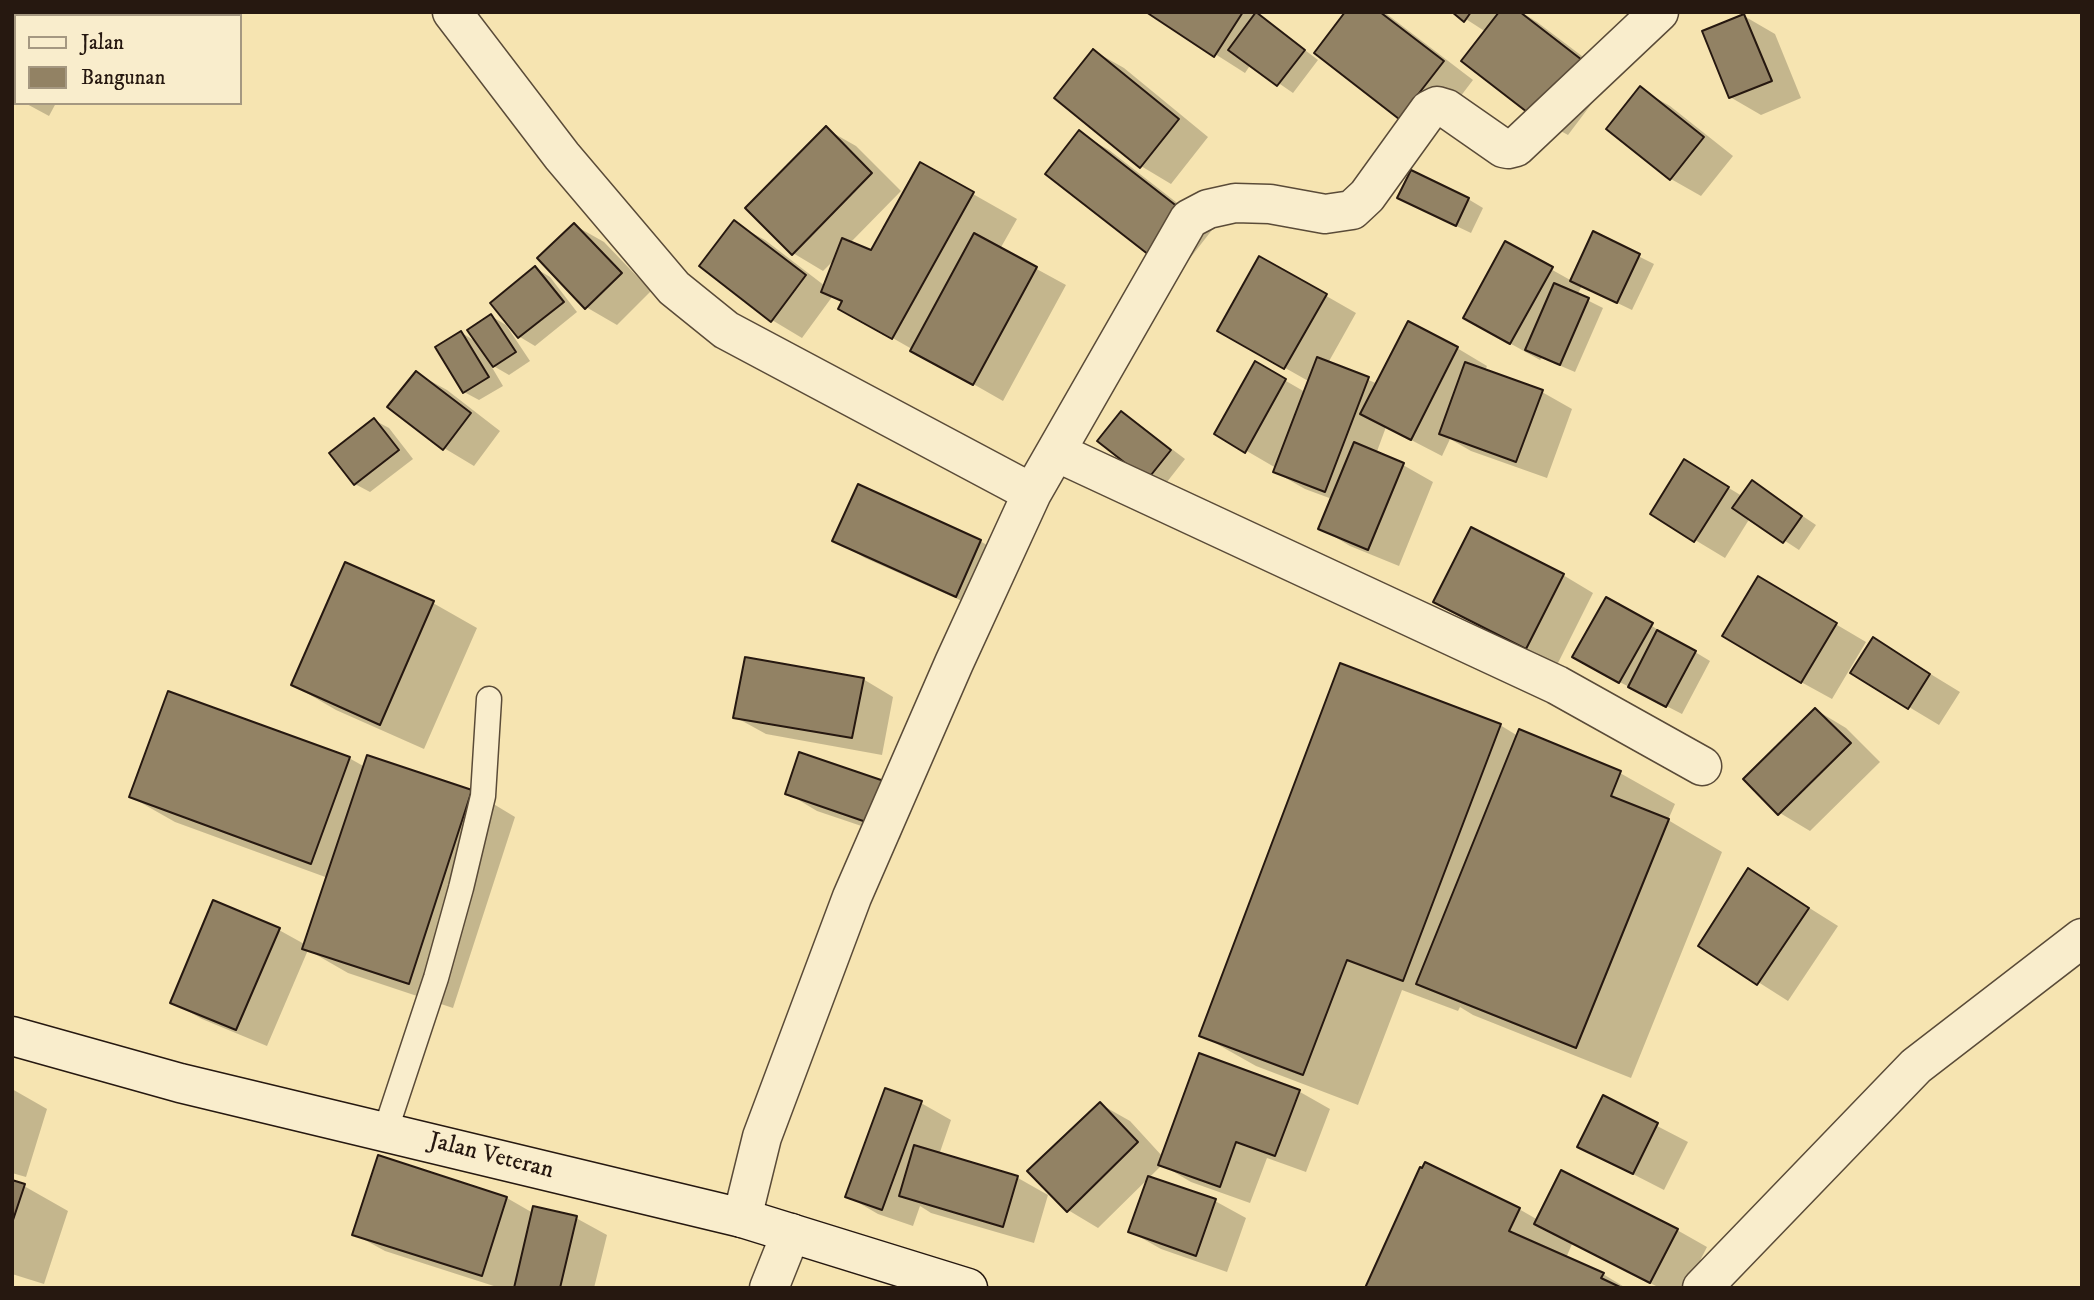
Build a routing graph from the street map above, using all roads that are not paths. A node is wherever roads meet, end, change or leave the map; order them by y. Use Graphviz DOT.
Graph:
graph roads {
  1 [pos="452,12"];
  2 [pos="1659,12"];
  3 [pos="1056,452"];
  4 [pos="1032,493"];
  5 [pos="489,699"];
  6 [pos="1702,766"];
  7 [pos="2082,938"];
  8 [pos="12,1036"];
  9 [pos="385,1132"];
  10 [pos="742,1218"];
  11 [pos="791,1233"];
  12 [pos="769,1288"];
  13 [pos="968,1288"];
  14 [pos="1702,1288"];
  1 -- 4 [label="street"];
  2 -- 3 [label="street"];
  3 -- 4 [label="street"];
  3 -- 6 [label="street"];
  4 -- 10 [label="street"];
  5 -- 9 [label="lane"];
  7 -- 14 [label="street"];
  8 -- 9 [label="street, Jalan Veteran"];
  9 -- 10 [label="street, Jalan Veteran"];
  10 -- 11 [label="street, Jalan Veteran"];
  11 -- 12 [label="street"];
  11 -- 13 [label="street, Jalan Veteran"];
}
